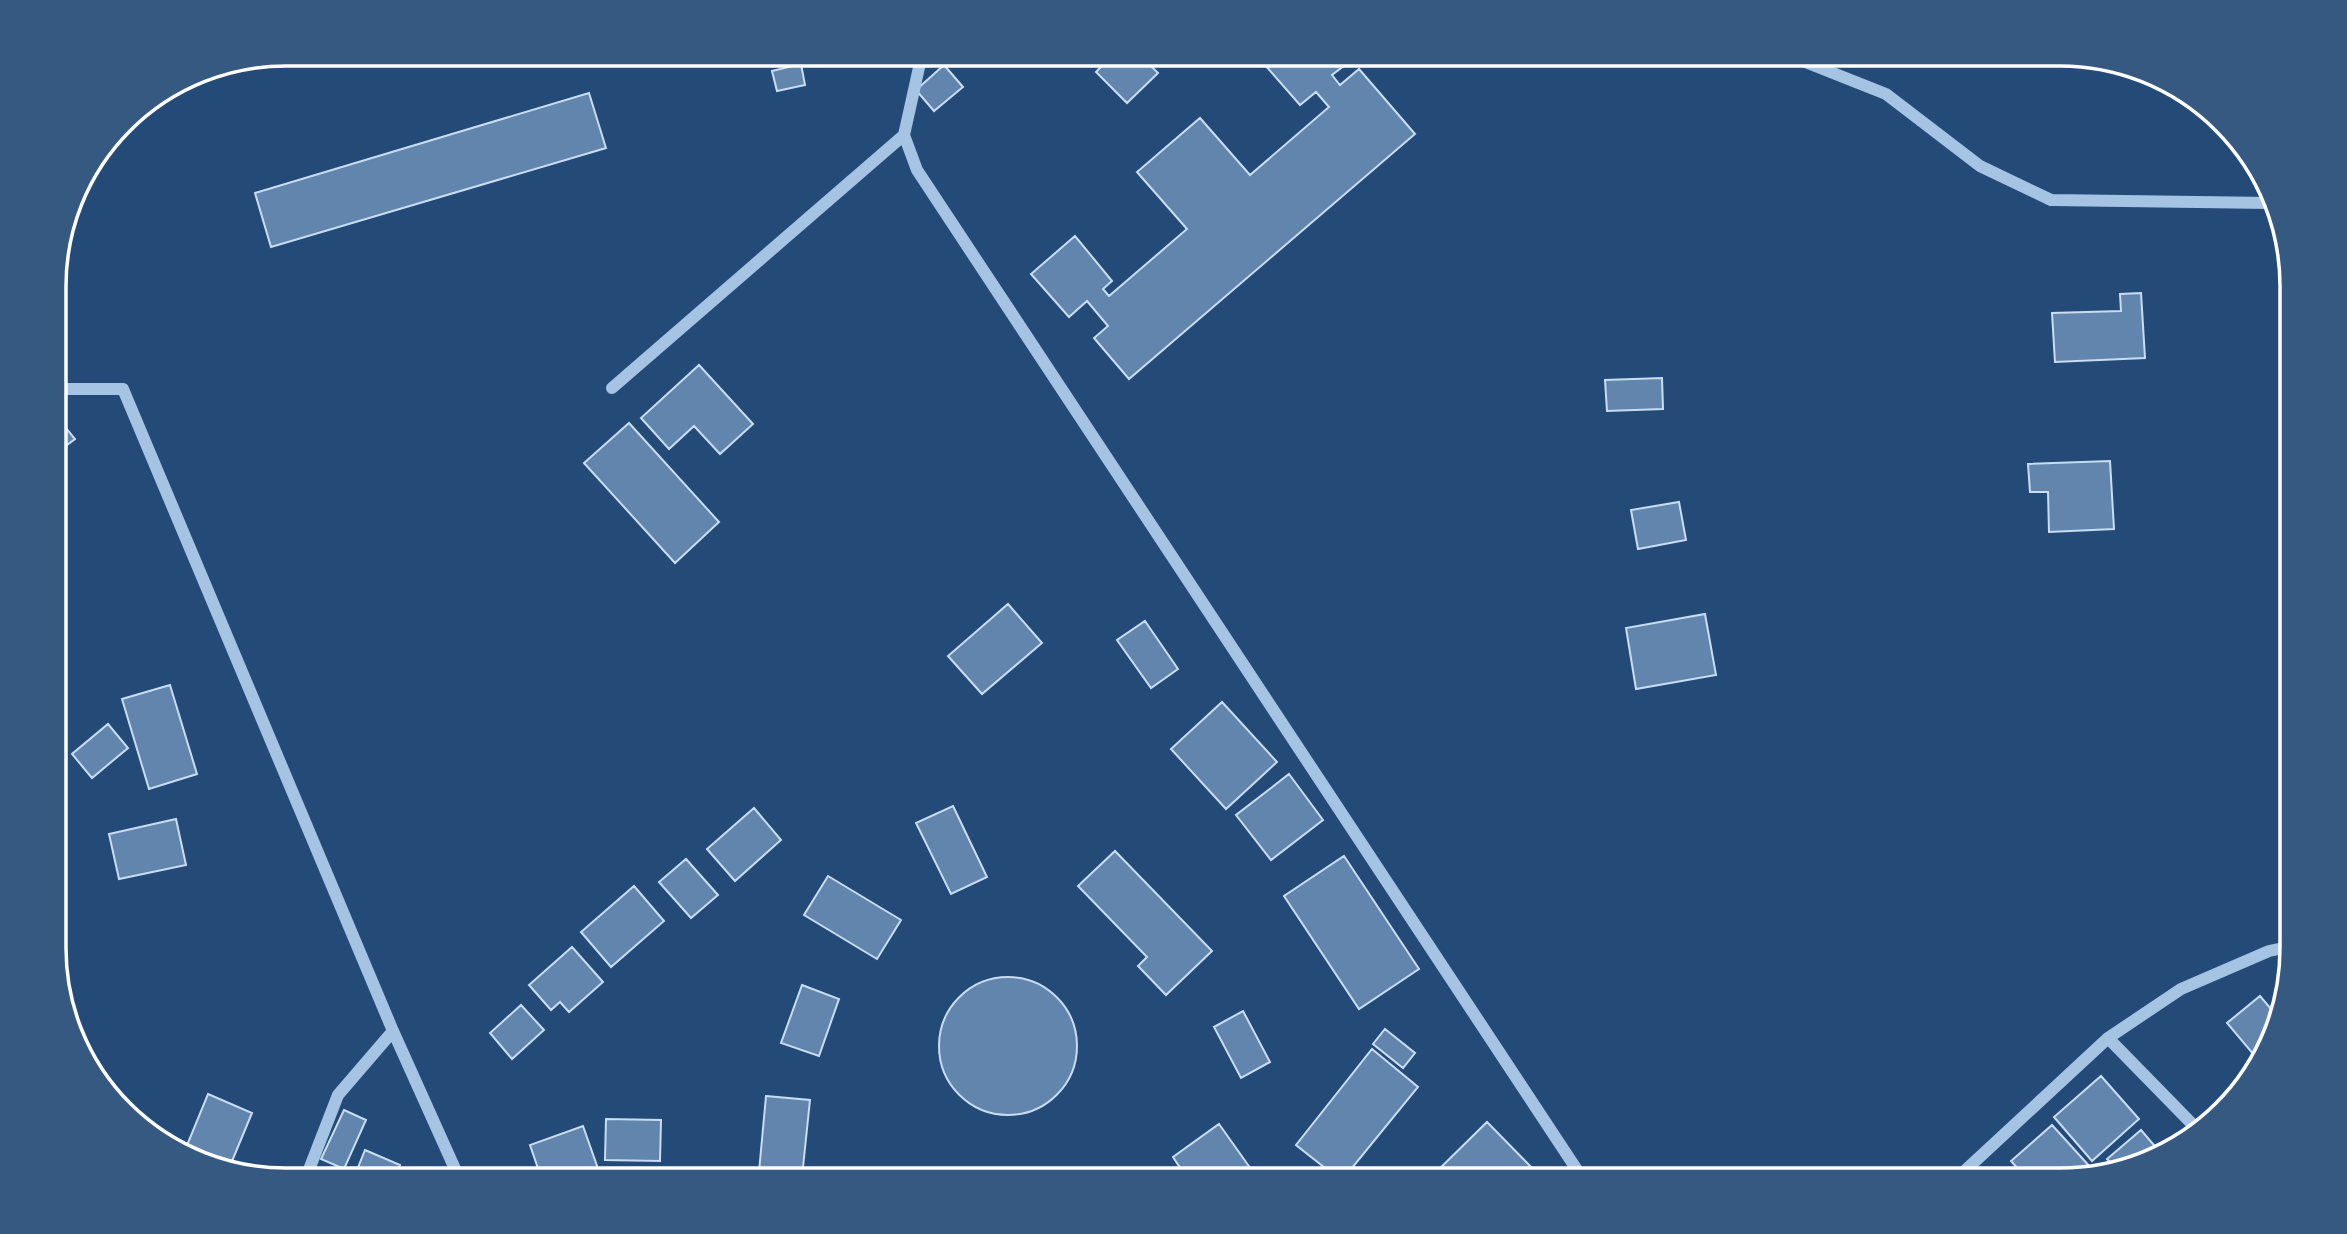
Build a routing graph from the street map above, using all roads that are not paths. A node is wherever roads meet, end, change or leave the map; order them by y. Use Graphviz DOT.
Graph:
graph roads {
  1 [pos="1816,66"];
  2 [pos="919,67"];
  3 [pos="905,135"];
  4 [pos="2264,203"];
  5 [pos="612,388"];
  6 [pos="67,389"];
  7 [pos="2280,949"];
  8 [pos="393,1031"];
  9 [pos="2108,1038"];
  10 [pos="2192,1123"];
  11 [pos="1575,1167"];
  12 [pos="1974,1167"];
  13 [pos="310,1168"];
  14 [pos="455,1168"];
  1 -- 4 [label="street"];
  2 -- 3 [label="street"];
  3 -- 5 [label="street"];
  3 -- 11 [label="street"];
  6 -- 8 [label="street"];
  7 -- 9 [label="street"];
  8 -- 13 [label="street"];
  8 -- 14 [label="street"];
  9 -- 10 [label="street"];
  9 -- 12 [label="street"];
}
